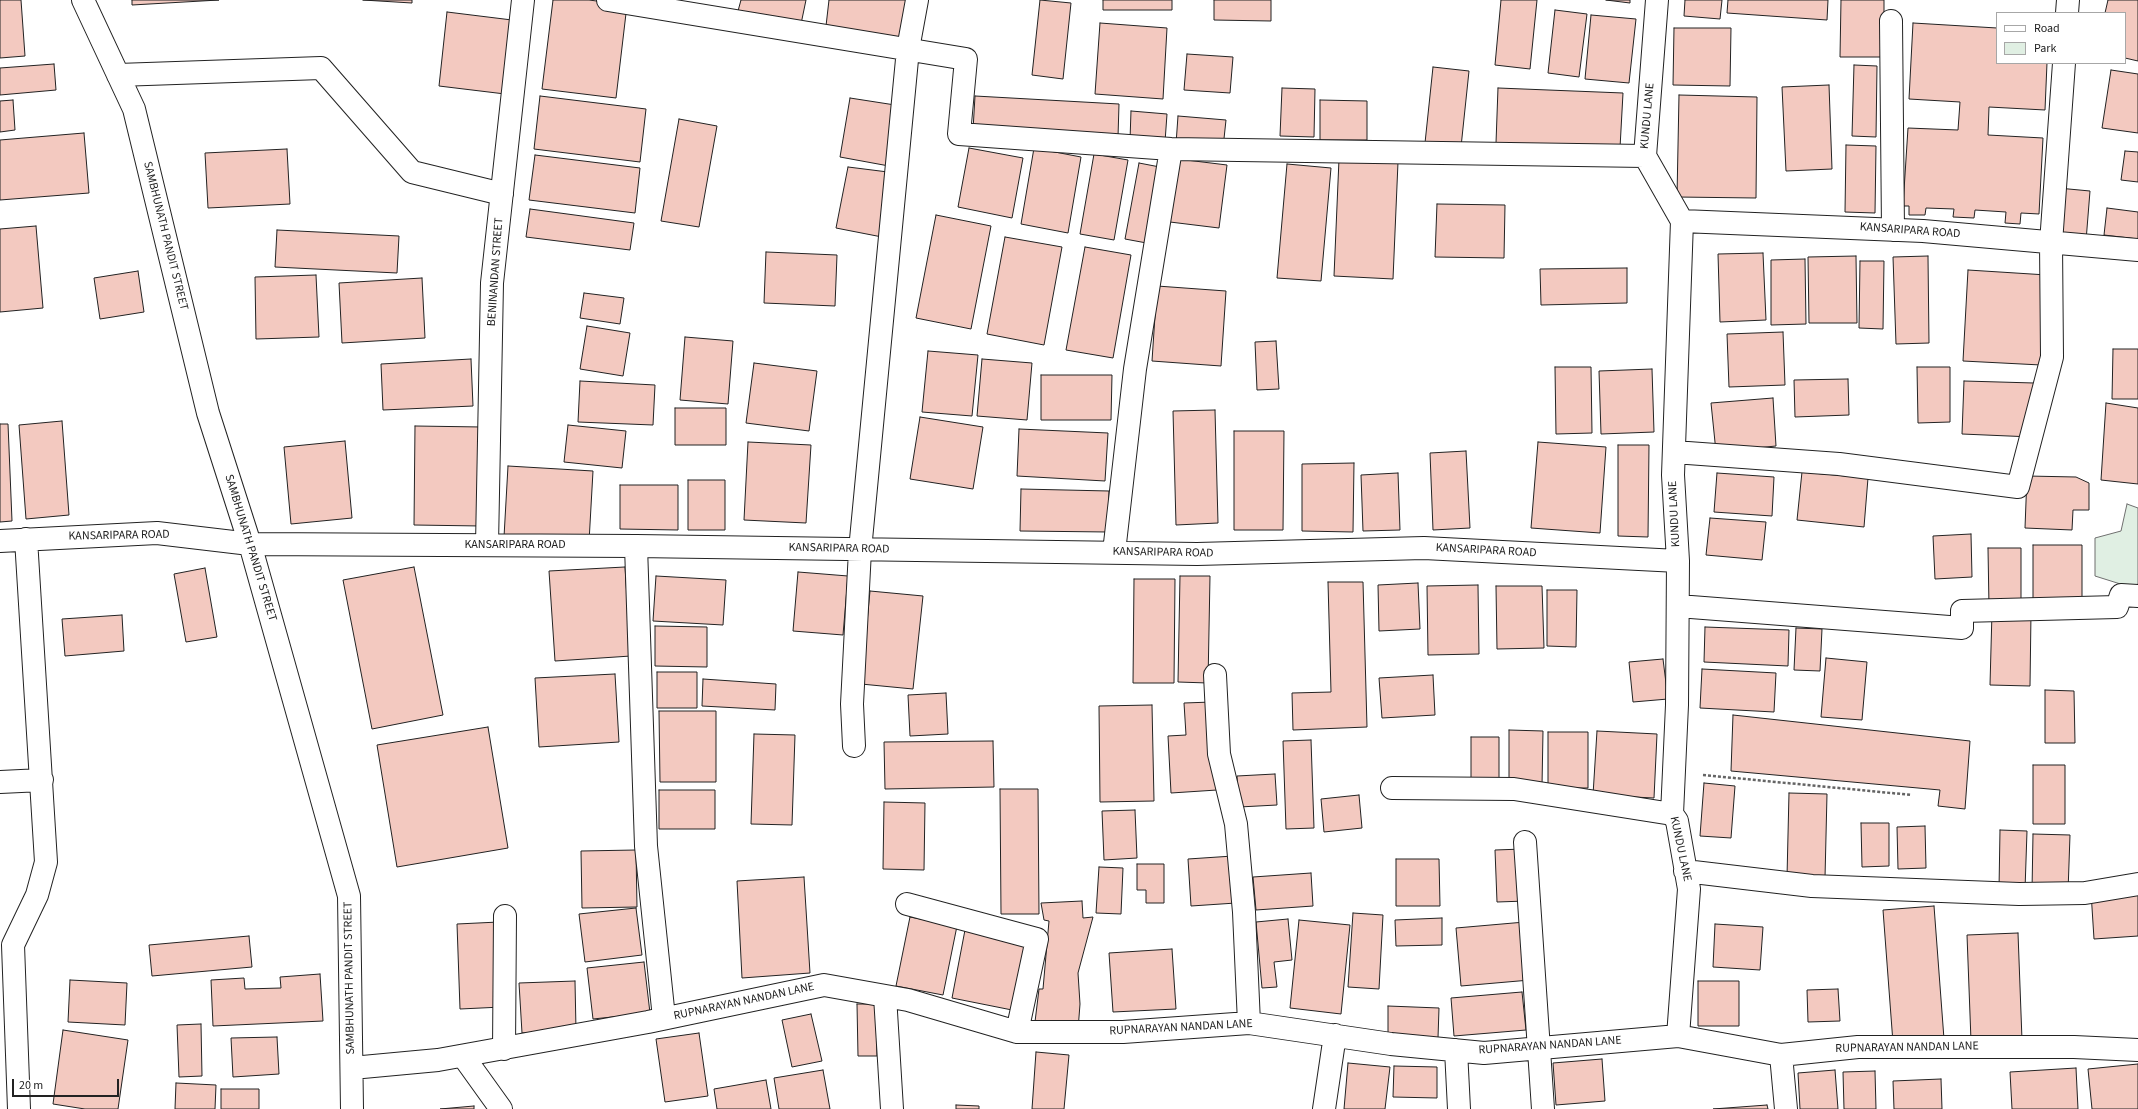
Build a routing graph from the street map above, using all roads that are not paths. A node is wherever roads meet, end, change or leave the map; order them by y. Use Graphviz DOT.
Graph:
graph roads {
  1 [pos="83,0"];
  2 [pos="523,0"];
  3 [pos="608,0"];
  4 [pos="917,0"];
  5 [pos="1657,0"];
  6 [pos="2068,0"];
  7 [pos="2067,12"];
  8 [pos="1891,21"];
  9 [pos="908,50"];
  10 [pos="2064,64"];
  11 [pos="118,75"];
  12 [pos="1171,149"];
  13 [pos="1645,156"];
  14 [pos="502,194"];
  15 [pos="1682,221"];
  16 [pos="1894,230"];
  17 [pos="2051,243"];
  18 [pos="2138,250"];
  19 [pos="1674,452"];
  20 [pos="26,539"];
  21 [pos="0,541"];
  22 [pos="250,544"];
  23 [pos="487,545"];
  24 [pos="636,546"];
  25 [pos="860,550"];
  26 [pos="1114,552"];
  27 [pos="1678,561"];
  28 [pos="2138,596"];
  29 [pos="1678,606"];
  30 [pos="1215,675"];
  31 [pos="854,746"];
  32 [pos="42,780"];
  33 [pos="0,782"];
  34 [pos="1392,788"];
  35 [pos="1672,814"];
  36 [pos="1525,842"];
  37 [pos="1685,871"];
  38 [pos="2138,884"];
  39 [pos="907,904"];
  40 [pos="506,916"];
  41 [pos="884,996"];
  42 [pos="664,1018"];
  43 [pos="1249,1023"];
  44 [pos="1017,1032"];
  45 [pos="1335,1035"];
  46 [pos="1678,1036"];
  47 [pos="1539,1048"];
  48 [pos="504,1049"];
  49 [pos="1456,1050"];
  50 [pos="2138,1050"];
  51 [pos="1781,1055"];
  52 [pos="463,1056"];
  53 [pos="352,1068"];
  54 [pos="20,1109"];
  55 [pos="352,1109"];
  56 [pos="501,1109"];
  57 [pos="892,1109"];
  58 [pos="1324,1109"];
  59 [pos="1459,1109"];
  60 [pos="1544,1109"];
  61 [pos="1786,1109"];
  1 -- 11 [label="street, SAMBHUNATH PANDIT STREET"];
  2 -- 14 [label="street, BENINANDAN STREET"];
  3 -- 9 [label="street"];
  4 -- 9 [label="street"];
  5 -- 13 [label="street, KUNDU LANE"];
  6 -- 7 [label="street"];
  8 -- 16 [label="street"];
  9 -- 12 [label="street"];
  9 -- 25 [label="street"];
  10 -- 17 [label="street"];
  11 -- 14 [label="street"];
  11 -- 22 [label="street, SAMBHUNATH PANDIT STREET"];
  12 -- 13 [label="street"];
  12 -- 26 [label="street"];
  13 -- 15 [label="street, KUNDU LANE"];
  14 -- 23 [label="street, BENINANDAN STREET"];
  15 -- 16 [label="street, KANSARIPARA ROAD"];
  15 -- 19 [label="street, KUNDU LANE"];
  16 -- 17 [label="street, KANSARIPARA ROAD"];
  17 -- 18 [label="street, KANSARIPARA ROAD"];
  17 -- 19 [label="street"];
  19 -- 27 [label="street, KUNDU LANE"];
  20 -- 21 [label="street, KANSARIPARA ROAD"];
  20 -- 22 [label="street, KANSARIPARA ROAD"];
  20 -- 32 [label="street"];
  22 -- 23 [label="street, KANSARIPARA ROAD"];
  22 -- 53 [label="street, SAMBHUNATH PANDIT STREET"];
  23 -- 24 [label="street, KANSARIPARA ROAD"];
  24 -- 25 [label="street, KANSARIPARA ROAD"];
  24 -- 42 [label="street"];
  25 -- 26 [label="street, KANSARIPARA ROAD"];
  25 -- 31 [label="street"];
  26 -- 27 [label="street, KANSARIPARA ROAD"];
  27 -- 29 [label="street, KUNDU LANE"];
  28 -- 29 [label="street"];
  29 -- 35 [label="street, KUNDU LANE"];
  30 -- 43 [label="street"];
  32 -- 33 [label="street"];
  32 -- 54 [label="street"];
  34 -- 35 [label="street"];
  35 -- 37 [label="street, KUNDU LANE"];
  36 -- 47 [label="street"];
  37 -- 38 [label="street"];
  37 -- 46 [label="street, KUNDU LANE"];
  39 -- 44 [label="street"];
  40 -- 48 [label="street"];
  41 -- 42 [label="street, RUPNARAYAN NANDAN LANE"];
  41 -- 44 [label="street, RUPNARAYAN NANDAN LANE"];
  41 -- 57 [label="street"];
  42 -- 48 [label="street, RUPNARAYAN NANDAN LANE"];
  43 -- 44 [label="street, RUPNARAYAN NANDAN LANE"];
  43 -- 45 [label="street, RUPNARAYAN NANDAN LANE"];
  45 -- 49 [label="street, RUPNARAYAN NANDAN LANE"];
  45 -- 58 [label="street"];
  46 -- 47 [label="street, RUPNARAYAN NANDAN LANE"];
  46 -- 51 [label="street, RUPNARAYAN NANDAN LANE"];
  47 -- 49 [label="street, RUPNARAYAN NANDAN LANE"];
  47 -- 60 [label="street"];
  48 -- 52 [label="street, RUPNARAYAN NANDAN LANE"];
  49 -- 59 [label="street"];
  50 -- 51 [label="street, RUPNARAYAN NANDAN LANE"];
  51 -- 61 [label="street"];
  52 -- 53 [label="street, RUPNARAYAN NANDAN LANE"];
  52 -- 56 [label="street"];
  53 -- 55 [label="street, SAMBHUNATH PANDIT STREET"];
}
